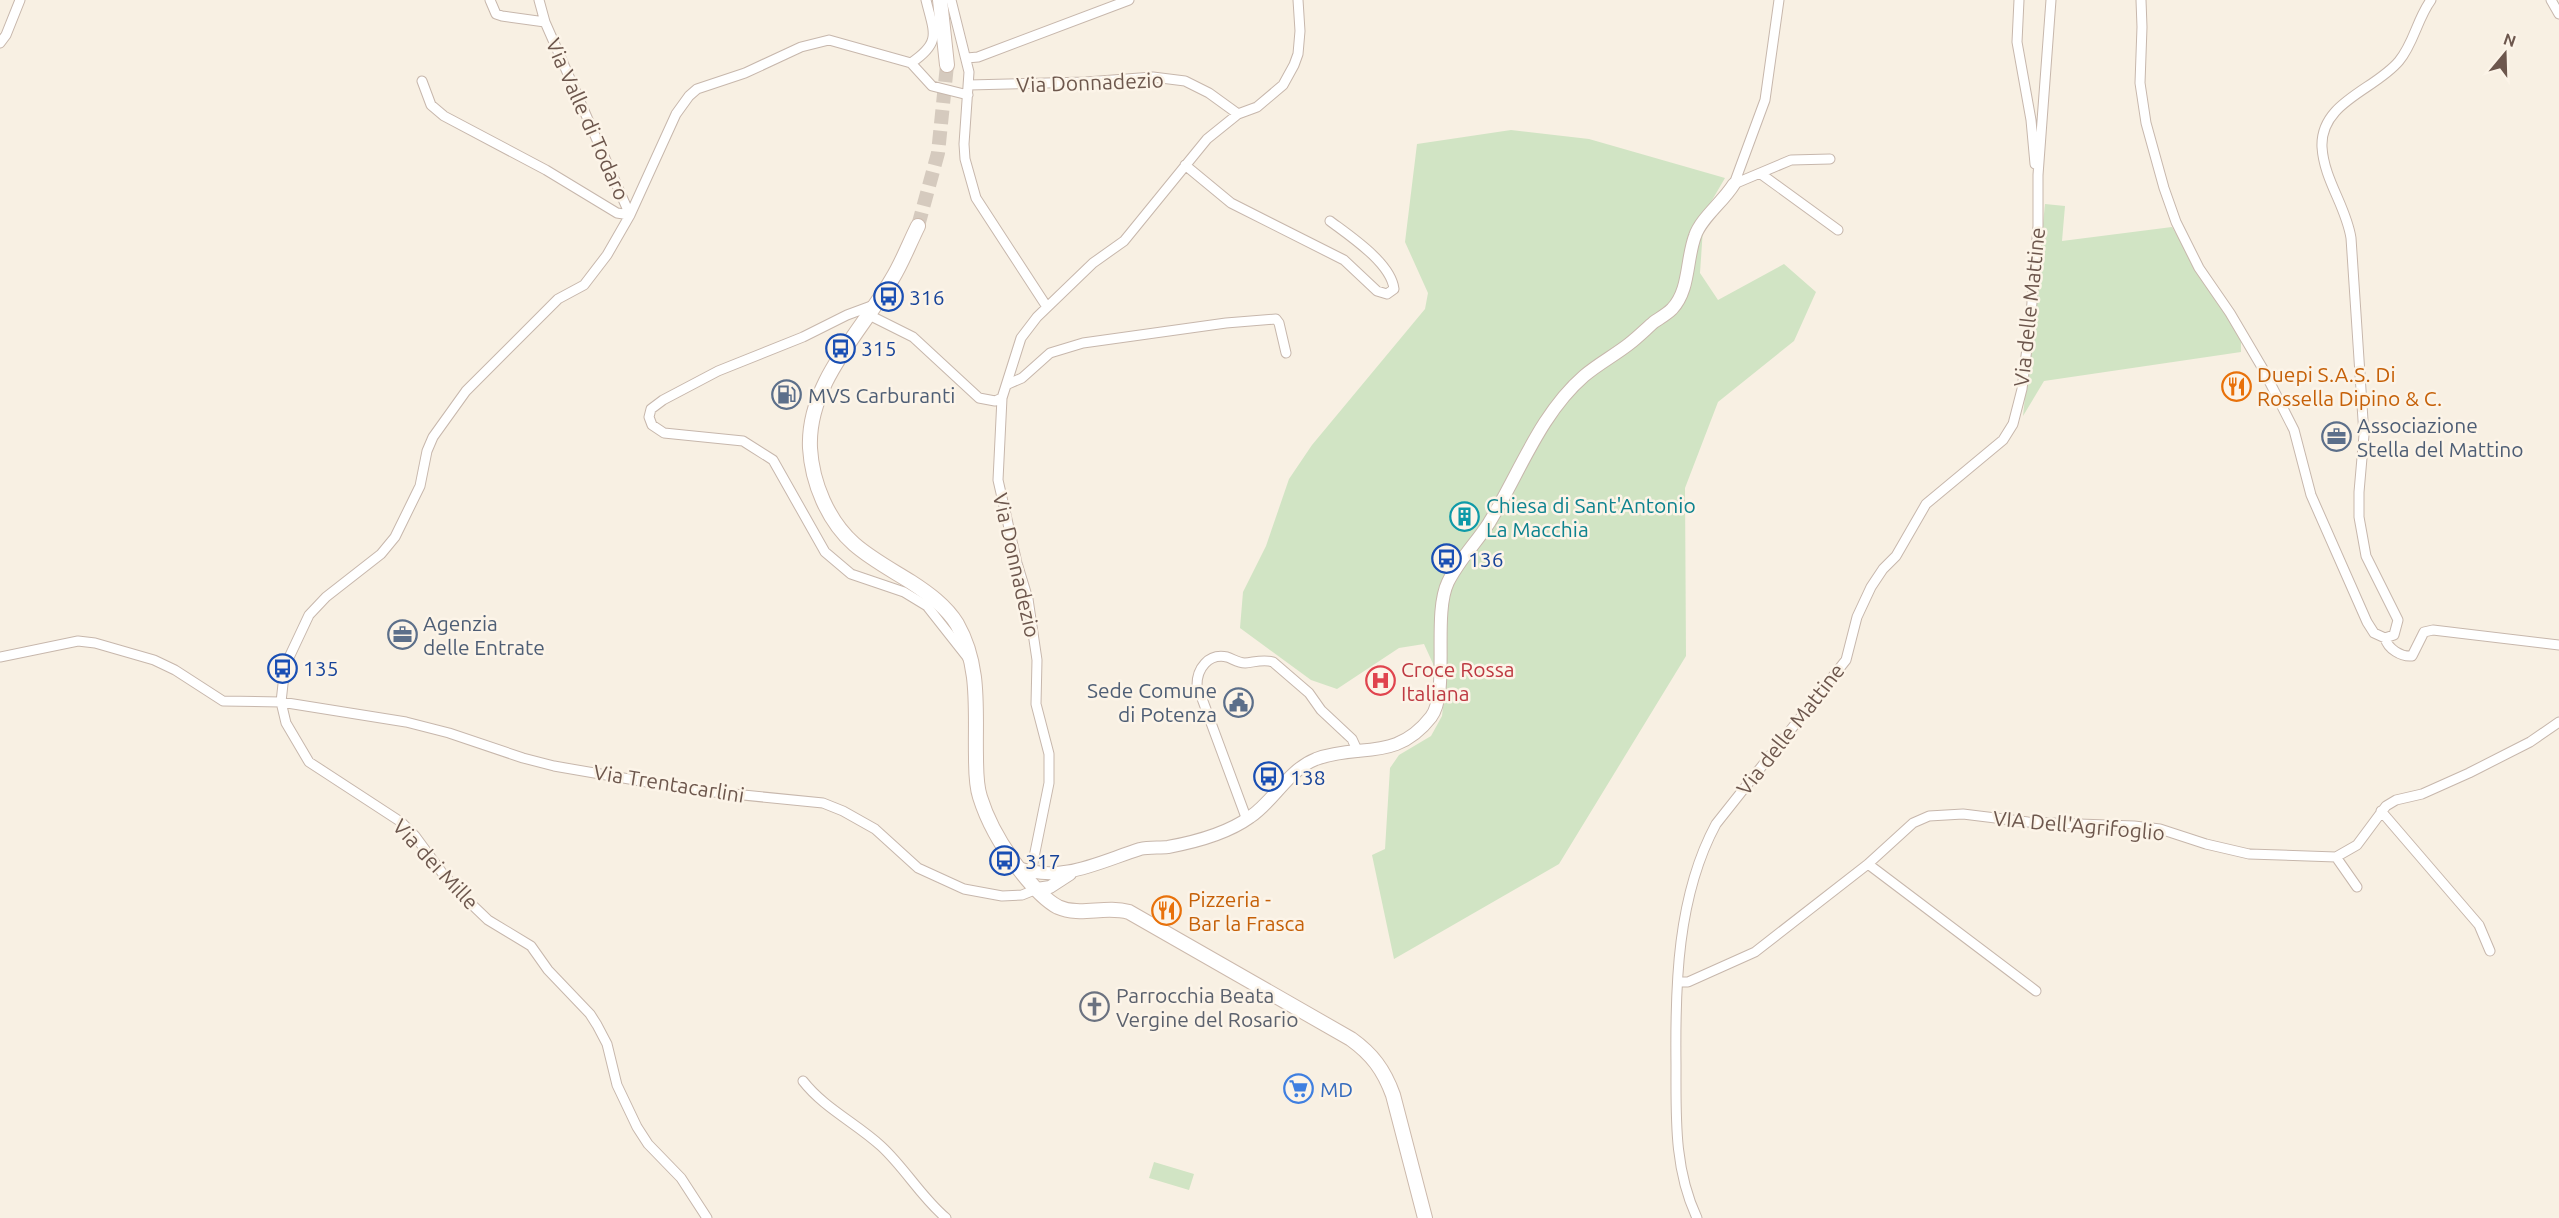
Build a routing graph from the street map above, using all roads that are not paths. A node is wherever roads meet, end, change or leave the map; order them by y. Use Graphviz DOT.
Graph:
graph roads {
  1 [pos="20,0"];
  2 [pos="490,0"];
  3 [pos="539,0"];
  4 [pos="927,0"];
  5 [pos="940,0"];
  6 [pos="951,0"];
  7 [pos="1129,0"];
  8 [pos="1298,0"];
  9 [pos="1779,0"];
  10 [pos="2019,0"];
  11 [pos="2051,0"];
  12 [pos="2141,0"];
  13 [pos="2431,0"];
  14 [pos="2551,0"];
  15 [pos="2559,14"];
  16 [pos="545,22"];
  17 [pos="0,43"];
  18 [pos="967,58"];
  19 [pos="911,63"];
  20 [pos="947,65"];
  21 [pos="422,81"];
  22 [pos="968,90"];
  23 [pos="1238,114"];
  24 [pos="1830,159"];
  25 [pos="1185,165"];
  26 [pos="1761,174"];
  27 [pos="2037,175"];
  28 [pos="1734,184"];
  29 [pos="630,215"];
  30 [pos="1330,221"];
  31 [pos="918,226"];
  32 [pos="1838,230"];
  33 [pos="1047,307"];
  34 [pos="873,310"];
  35 [pos="1286,353"];
  36 [pos="1008,384"];
  37 [pos="1002,398"];
  38 [pos="2385,638"];
  39 [pos="2559,645"];
  40 [pos="0,657"];
  41 [pos="972,663"];
  42 [pos="281,702"];
  43 [pos="2559,722"];
  44 [pos="1359,752"];
  45 [pos="2381,811"];
  46 [pos="1247,820"];
  47 [pos="2336,857"];
  48 [pos="1868,864"];
  49 [pos="1025,870"];
  50 [pos="1076,870"];
  51 [pos="1048,874"];
  52 [pos="1058,882"];
  53 [pos="2356,887"];
  54 [pos="1037,889"];
  55 [pos="1059,908"];
  56 [pos="2490,951"];
  57 [pos="1678,982"];
  58 [pos="2036,992"];
  59 [pos="803,1081"];
  60 [pos="707,1218"];
  61 [pos="946,1218"];
  62 [pos="1425,1218"];
  63 [pos="1697,1218"];
  1 -- 17 [label="street"];
  2 -- 16 [label="street, Via Valle di Todaro"];
  3 -- 16 [label="street, Via Valle di Todaro"];
  4 -- 19 [label="street"];
  5 -- 20 [label="main road"];
  6 -- 18 [label="street"];
  7 -- 18 [label="street"];
  8 -- 23 [label="street, Via Donnadezio"];
  9 -- 28 [label="street"];
  10 -- 27 [label="street"];
  11 -- 27 [label="street, Via delle Mattine"];
  12 -- 38 [label="street"];
  13 -- 38 [label="street"];
  14 -- 15 [label="street"];
  16 -- 29 [label="street, Via Valle di Todaro"];
  18 -- 22 [label="street"];
  19 -- 22 [label="street, Via Donnadezio"];
  19 -- 29 [label="street, Via Valle di Todaro"];
  21 -- 29 [label="street"];
  22 -- 23 [label="street, Via Donnadezio"];
  22 -- 33 [label="street"];
  23 -- 25 [label="street, Via Donnadezio"];
  24 -- 26 [label="street"];
  25 -- 30 [label="street"];
  25 -- 33 [label="street, Via Donnadezio"];
  26 -- 28 [label="street"];
  26 -- 32 [label="street"];
  27 -- 57 [label="street, Via delle Mattine"];
  28 -- 44 [label="street"];
  29 -- 42 [label="street, Via Valle di Todaro"];
  31 -- 34 [label="main road"];
  33 -- 36 [label="street, Via Donnadezio"];
  34 -- 37 [label="street"];
  34 -- 41 [label="main road"];
  34 -- 41 [label="street"];
  35 -- 36 [label="street"];
  36 -- 37 [label="street, Via Donnadezio"];
  37 -- 49 [label="street, Via Donnadezio"];
  38 -- 39 [label="street"];
  40 -- 42 [label="street"];
  41 -- 49 [label="main road"];
  42 -- 54 [label="street, Via Trentacarlini"];
  42 -- 60 [label="street, Via dei Mille"];
  43 -- 45 [label="street"];
  44 -- 46 [label="street"];
  44 -- 46 [label="street"];
  45 -- 47 [label="street"];
  45 -- 56 [label="street"];
  46 -- 50 [label="street"];
  47 -- 48 [label="street, VIA Dell'Agrifoglio"];
  47 -- 53 [label="street"];
  48 -- 57 [label="street, VIA Dell'Agrifoglio"];
  48 -- 58 [label="street"];
  49 -- 51 [label="street"];
  49 -- 54 [label="main road"];
  50 -- 51 [label="street"];
  50 -- 52 [label="street"];
  51 -- 54 [label="street"];
  52 -- 54 [label="street"];
  52 -- 55 [label="street"];
  54 -- 55 [label="main road"];
  55 -- 62 [label="main road"];
  57 -- 63 [label="street, Via delle Mattine"];
  59 -- 61 [label="street"];
}
